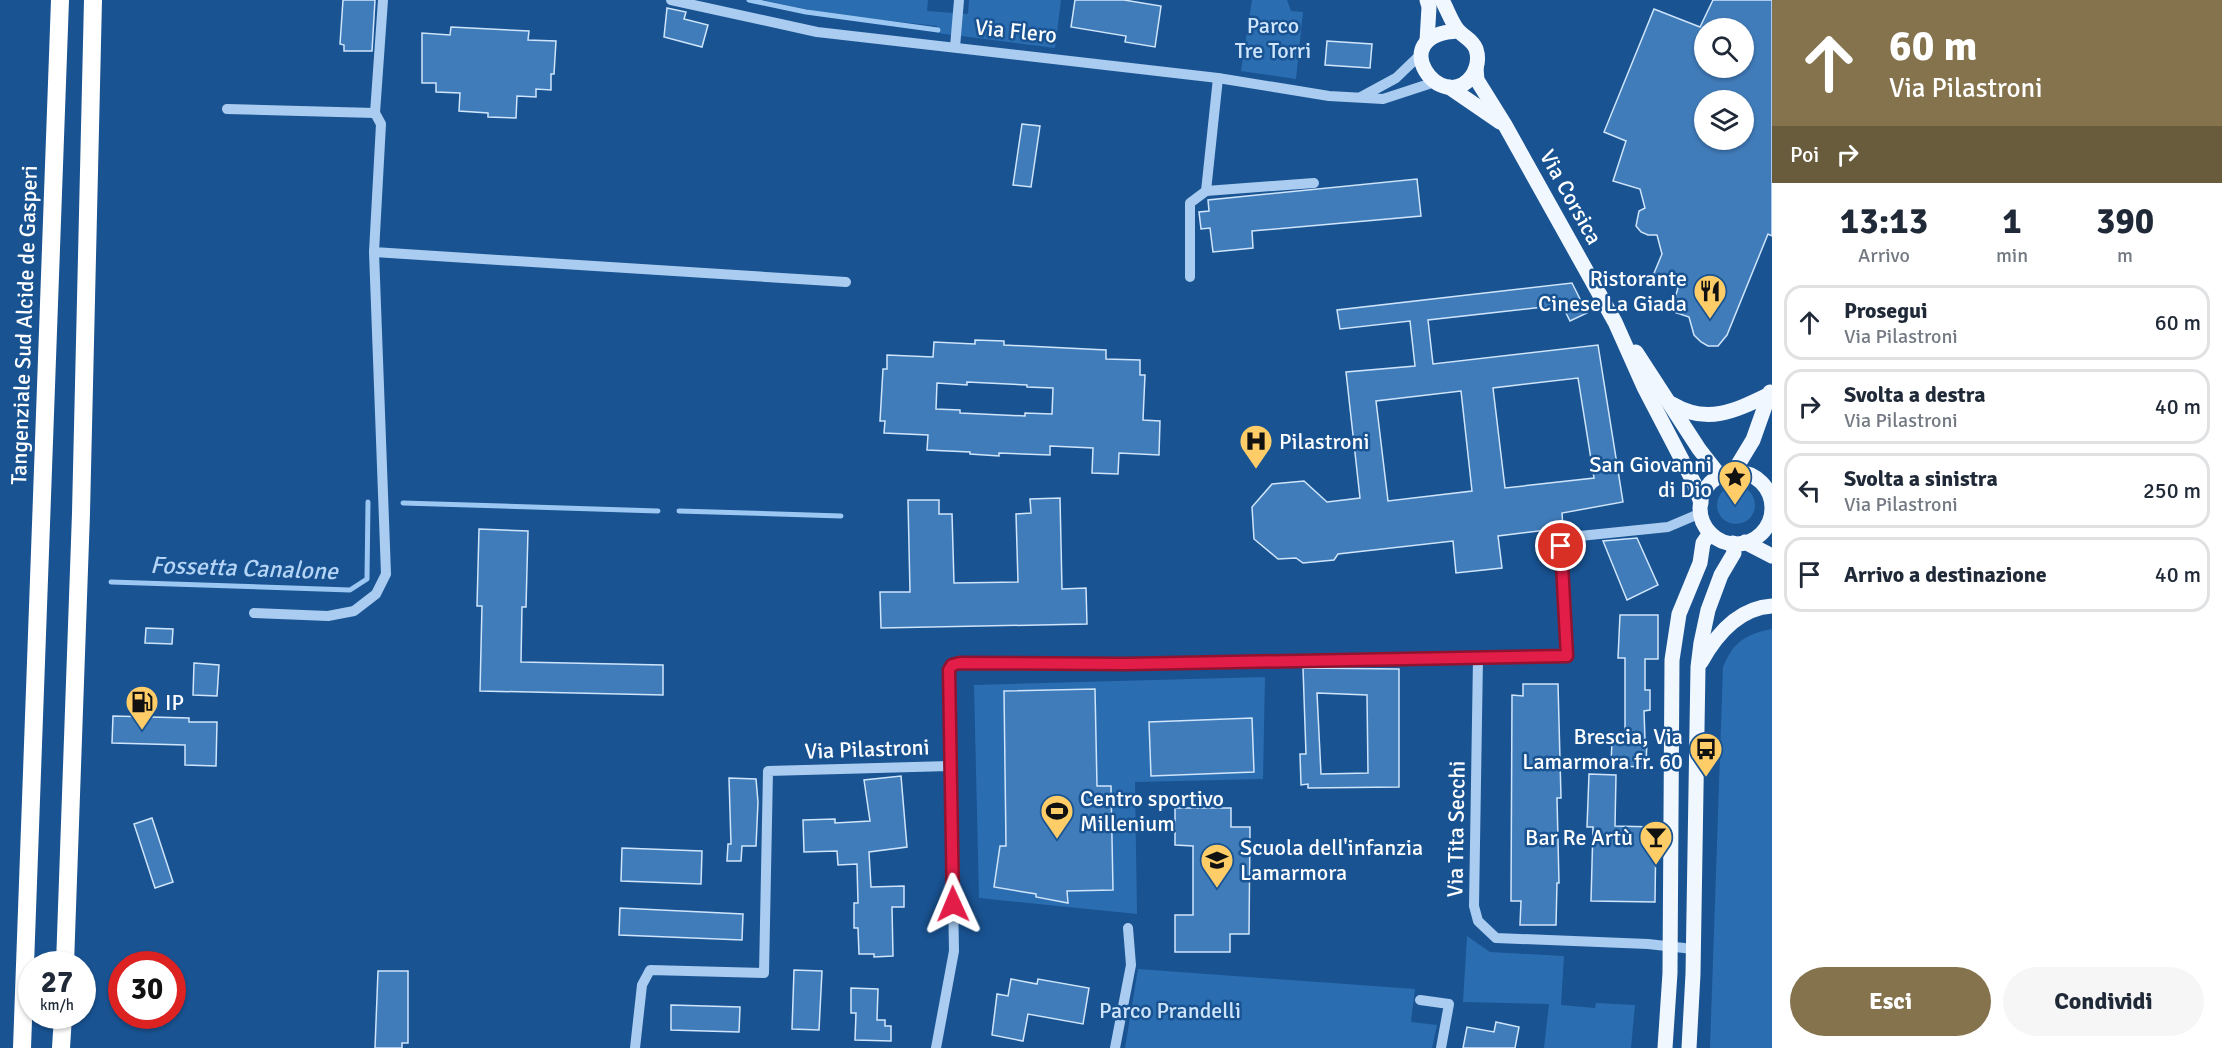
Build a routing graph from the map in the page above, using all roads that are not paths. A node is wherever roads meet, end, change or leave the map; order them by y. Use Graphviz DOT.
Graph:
graph roads {
  1 [pos="60,0"];
  2 [pos="93,0"];
  3 [pos="383,0"];
  4 [pos="671,0"];
  5 [pos="959,0"];
  6 [pos="1427,0"];
  7 [pos="1442,0"];
  8 [pos="699,3"];
  9 [pos="1458,31"];
  10 [pos="955,44"];
  11 [pos="1424,47"];
  12 [pos="1476,68"];
  13 [pos="1218,78"];
  14 [pos="1442,84"];
  15 [pos="1358,98"];
  16 [pos="227,109"];
  17 [pos="375,113"];
  18 [pos="1505,125"];
  19 [pos="1314,183"];
  20 [pos="1206,191"];
  21 [pos="374,252"];
  22 [pos="1190,277"];
  23 [pos="846,282"];
  24 [pos="1615,322"];
  25 [pos="1770,391"];
  26 [pos="1672,404"];
  27 [pos="1726,474"];
  28 [pos="1772,498"];
  29 [pos="1701,508"];
  30 [pos="1710,533"];
  31 [pos="1739,543"];
  32 [pos="1772,556"];
  33 [pos="1772,606"];
  34 [pos="254,613"];
  35 [pos="1478,658"];
  36 [pos="1698,667"];
  37 [pos="950,766"];
  38 [pos="1128,927"];
  39 [pos="1671,948"];
  40 [pos="1693,949"];
  41 [pos="65,951"];
  42 [pos="1420,1000"];
  43 [pos="63,1029"];
  44 [pos="22,1048"];
  45 [pos="62,1048"];
  46 [pos="635,1048"];
  47 [pos="936,1048"];
  48 [pos="1115,1048"];
  49 [pos="1442,1048"];
  50 [pos="1665,1048"];
  51 [pos="1689,1048"];
  1 -- 44 [label="highway, Tangenziale Sud Alcide de Gasperi"];
  2 -- 41 [label="highway"];
  3 -- 17 [label="street"];
  4 -- 8 [label="street, Via Flero"];
  5 -- 10 [label="street"];
  6 -- 11 [label="main road"];
  7 -- 9 [label="main road, Via Corsica"];
  8 -- 10 [label="street, Via Flero"];
  9 -- 11 [label="main road"];
  9 -- 12 [label="main road, Via Corsica"];
  10 -- 13 [label="street, Via Flero"];
  11 -- 14 [label="main road"];
  11 -- 15 [label="street"];
  12 -- 14 [label="main road"];
  12 -- 18 [label="main road, Via Corsica"];
  13 -- 15 [label="street, Via Flero"];
  13 -- 20 [label="street"];
  14 -- 15 [label="street, Via Flero"];
  14 -- 18 [label="main road, Via Corsica"];
  16 -- 17 [label="street"];
  17 -- 21 [label="street"];
  18 -- 24 [label="main road, Via Corsica"];
  19 -- 20 [label="street"];
  20 -- 22 [label="street"];
  21 -- 23 [label="street"];
  21 -- 34 [label="street"];
  24 -- 26 [label="main road, Via Corsica"];
  24 -- 29 [label="main road, Via Corsica"];
  25 -- 26 [label="main road"];
  25 -- 27 [label="main road"];
  26 -- 27 [label="main road, Via Corsica"];
  27 -- 28 [label="main road"];
  27 -- 29 [label="main road"];
  28 -- 31 [label="main road"];
  29 -- 30 [label="main road"];
  29 -- 35 [label="street, Via Pilastroni"];
  30 -- 31 [label="main road"];
  30 -- 39 [label="main road"];
  31 -- 32 [label="main road"];
  31 -- 36 [label="main road"];
  33 -- 36 [label="main road"];
  35 -- 37 [label="street, Via Pilastroni"];
  35 -- 39 [label="street, Via Tita Secchi"];
  36 -- 40 [label="main road"];
  37 -- 46 [label="street, Via Pilastroni"];
  37 -- 47 [label="street"];
  38 -- 48 [label="street"];
  39 -- 40 [label="street, Via Tita Secchi"];
  39 -- 50 [label="main road"];
  40 -- 51 [label="main road"];
  42 -- 49 [label="street"];
  43 -- 45 [label="highway"];
}
